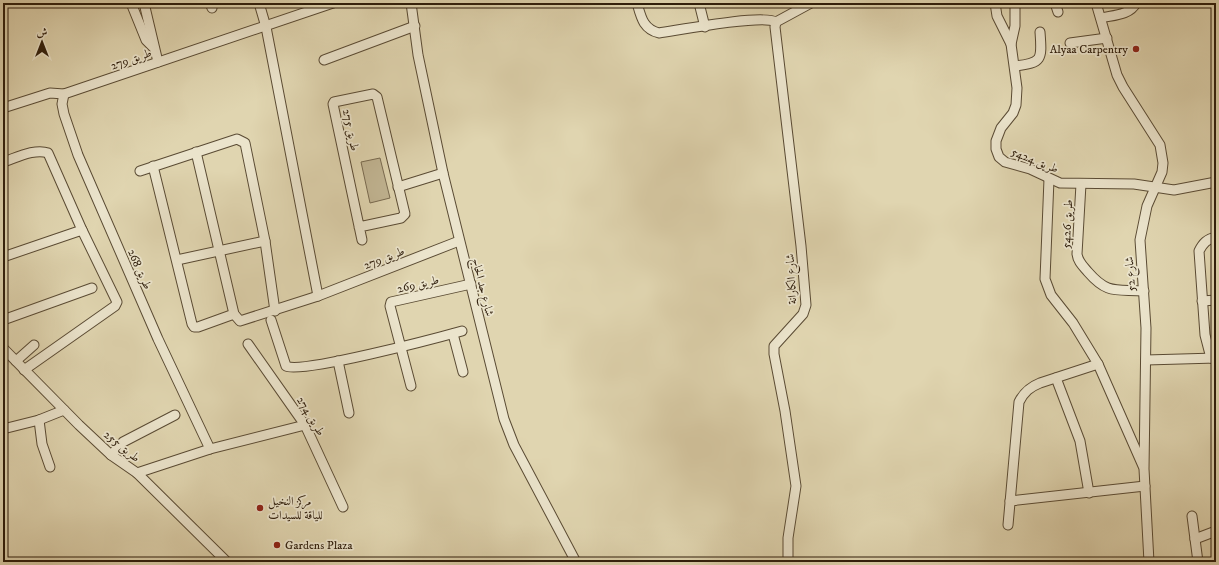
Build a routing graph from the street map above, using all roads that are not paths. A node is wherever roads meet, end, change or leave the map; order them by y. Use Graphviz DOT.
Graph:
graph roads {
  1 [pos="131,3"];
  2 [pos="144,3"];
  3 [pos="259,3"];
  4 [pos="333,3"];
  5 [pos="411,3"];
  6 [pos="637,3"];
  7 [pos="699,3"];
  8 [pos="812,3"];
  9 [pos="995,3"];
  10 [pos="1015,3"];
  11 [pos="1096,3"];
  12 [pos="1136,3"];
  13 [pos="1101,18"];
  14 [pos="776,22"];
  15 [pos="145,26"];
  16 [pos="415,26"];
  17 [pos="266,27"];
  18 [pos="705,27"];
  19 [pos="1040,32"];
  20 [pos="1107,38"];
  21 [pos="1011,44"];
  22 [pos="1070,44"];
  23 [pos="324,60"];
  24 [pos="158,62"];
  25 [pos="1015,66"];
  26 [pos="64,94"];
  27 [pos="3,108"];
  28 [pos="196,152"];
  29 [pos="3,162"];
  30 [pos="153,166"];
  31 [pos="140,171"];
  32 [pos="443,173"];
  33 [pos="1049,179"];
  34 [pos="1216,182"];
  35 [pos="1081,184"];
  36 [pos="398,187"];
  37 [pos="1155,188"];
  38 [pos="360,227"];
  39 [pos="82,230"];
  40 [pos="1216,237"];
  41 [pos="362,240"];
  42 [pos="264,241"];
  43 [pos="459,241"];
  44 [pos="219,251"];
  45 [pos="3,257"];
  46 [pos="177,260"];
  47 [pos="472,284"];
  48 [pos="92,288"];
  49 [pos="1144,291"];
  50 [pos="318,296"];
  51 [pos="1216,300"];
  52 [pos="1202,301"];
  53 [pos="275,311"];
  54 [pos="237,318"];
  55 [pos="3,320"];
  56 [pos="271,320"];
  57 [pos="248,344"];
  58 [pos="34,345"];
  59 [pos="400,347"];
  60 [pos="3,348"];
  61 [pos="1214,358"];
  62 [pos="1146,360"];
  63 [pos="16,361"];
  64 [pos="338,361"];
  65 [pos="1098,364"];
  66 [pos="24,370"];
  67 [pos="463,372"];
  68 [pos="1056,378"];
  69 [pos="411,386"];
  70 [pos="64,410"];
  71 [pos="349,413"];
  72 [pos="175,415"];
  73 [pos="39,420"];
  74 [pos="305,425"];
  75 [pos="3,429"];
  76 [pos="210,449"];
  77 [pos="111,455"];
  78 [pos="50,467"];
  79 [pos="1144,469"];
  80 [pos="136,473"];
  81 [pos="1145,486"];
  82 [pos="1089,493"];
  83 [pos="1010,502"];
  84 [pos="343,506"];
  85 [pos="1192,516"];
  86 [pos="1008,525"];
  87 [pos="1216,531"];
  88 [pos="1195,539"];
  89 [pos="227,562"];
  90 [pos="576,562"];
  91 [pos="788,562"];
  92 [pos="1149,562"];
  93 [pos="1198,562"];
  1 -- 15 [label="street"];
  2 -- 15 [label="street"];
  3 -- 17 [label="street"];
  4 -- 17 [label="street, طريق 279"];
  5 -- 16 [label="street, شارع جد الحاج"];
  6 -- 18 [label="street"];
  7 -- 18 [label="street"];
  8 -- 14 [label="street"];
  9 -- 21 [label="street, طريق 5424"];
  10 -- 21 [label="street"];
  11 -- 13 [label="street, شارع 52"];
  12 -- 13 [label="street"];
  13 -- 20 [label="street, شارع 52"];
  14 -- 18 [label="street"];
  14 -- 91 [label="street, شارع الكارانة"];
  15 -- 24 [label="street"];
  16 -- 23 [label="street"];
  16 -- 32 [label="street, شارع جد الحاج"];
  17 -- 24 [label="street, طريق 279"];
  17 -- 50 [label="street"];
  19 -- 25 [label="street"];
  20 -- 22 [label="street"];
  20 -- 37 [label="street, شارع 52"];
  21 -- 25 [label="street, طريق 5424"];
  24 -- 26 [label="street, طريق 279"];
  25 -- 33 [label="street, طريق 5424"];
  26 -- 27 [label="street, طريق 279"];
  26 -- 76 [label="street, طريق 268"];
  28 -- 30 [label="street"];
  28 -- 42 [label="street"];
  28 -- 44 [label="street"];
  29 -- 39 [label="street"];
  30 -- 31 [label="street"];
  30 -- 46 [label="street"];
  32 -- 36 [label="street"];
  32 -- 43 [label="street, شارع جد الحاج"];
  33 -- 35 [label="street, طريق 5424"];
  33 -- 65 [label="street"];
  34 -- 37 [label="street, طريق 5424"];
  35 -- 37 [label="street, طريق 5424"];
  35 -- 49 [label="street, طريق 5426"];
  36 -- 38 [label="street, طريق 275"];
  36 -- 38 [label="street, طريق 275"];
  37 -- 49 [label="street, شارع 52"];
  38 -- 41 [label="street, طريق 275"];
  39 -- 45 [label="street"];
  39 -- 66 [label="street"];
  40 -- 52 [label="street"];
  42 -- 44 [label="street"];
  42 -- 53 [label="street"];
  43 -- 47 [label="street, شارع جد الحاج"];
  43 -- 50 [label="street, طريق 279"];
  44 -- 46 [label="street"];
  44 -- 54 [label="street"];
  46 -- 54 [label="street, طريق 279"];
  47 -- 59 [label="street, طريق 269"];
  47 -- 90 [label="street, شارع جد الحاج"];
  48 -- 55 [label="street"];
  49 -- 62 [label="street, شارع 52"];
  50 -- 53 [label="street, طريق 279"];
  51 -- 52 [label="street"];
  52 -- 61 [label="street"];
  53 -- 54 [label="street, طريق 279"];
  56 -- 64 [label="street"];
  57 -- 74 [label="street, طريق 274"];
  58 -- 63 [label="street"];
  59 -- 64 [label="street"];
  59 -- 67 [label="street"];
  59 -- 69 [label="street, طريق 269"];
  60 -- 63 [label="street, طريق 255"];
  61 -- 62 [label="street"];
  62 -- 79 [label="street, شارع 52"];
  63 -- 66 [label="street, طريق 255"];
  64 -- 71 [label="street"];
  65 -- 68 [label="street"];
  65 -- 79 [label="street"];
  66 -- 70 [label="street, طريق 255"];
  68 -- 82 [label="street"];
  68 -- 83 [label="street"];
  70 -- 73 [label="street"];
  70 -- 77 [label="street, طريق 255"];
  72 -- 77 [label="street"];
  73 -- 75 [label="street"];
  73 -- 78 [label="street"];
  74 -- 76 [label="street"];
  74 -- 84 [label="street, طريق 274"];
  76 -- 80 [label="street"];
  77 -- 80 [label="street, طريق 255"];
  79 -- 81 [label="street, شارع 52"];
  80 -- 89 [label="street, طريق 255"];
  81 -- 82 [label="street"];
  81 -- 92 [label="street, شارع 52"];
  82 -- 83 [label="street"];
  83 -- 86 [label="street"];
  85 -- 88 [label="street"];
  87 -- 88 [label="street"];
  88 -- 93 [label="street"];
}
